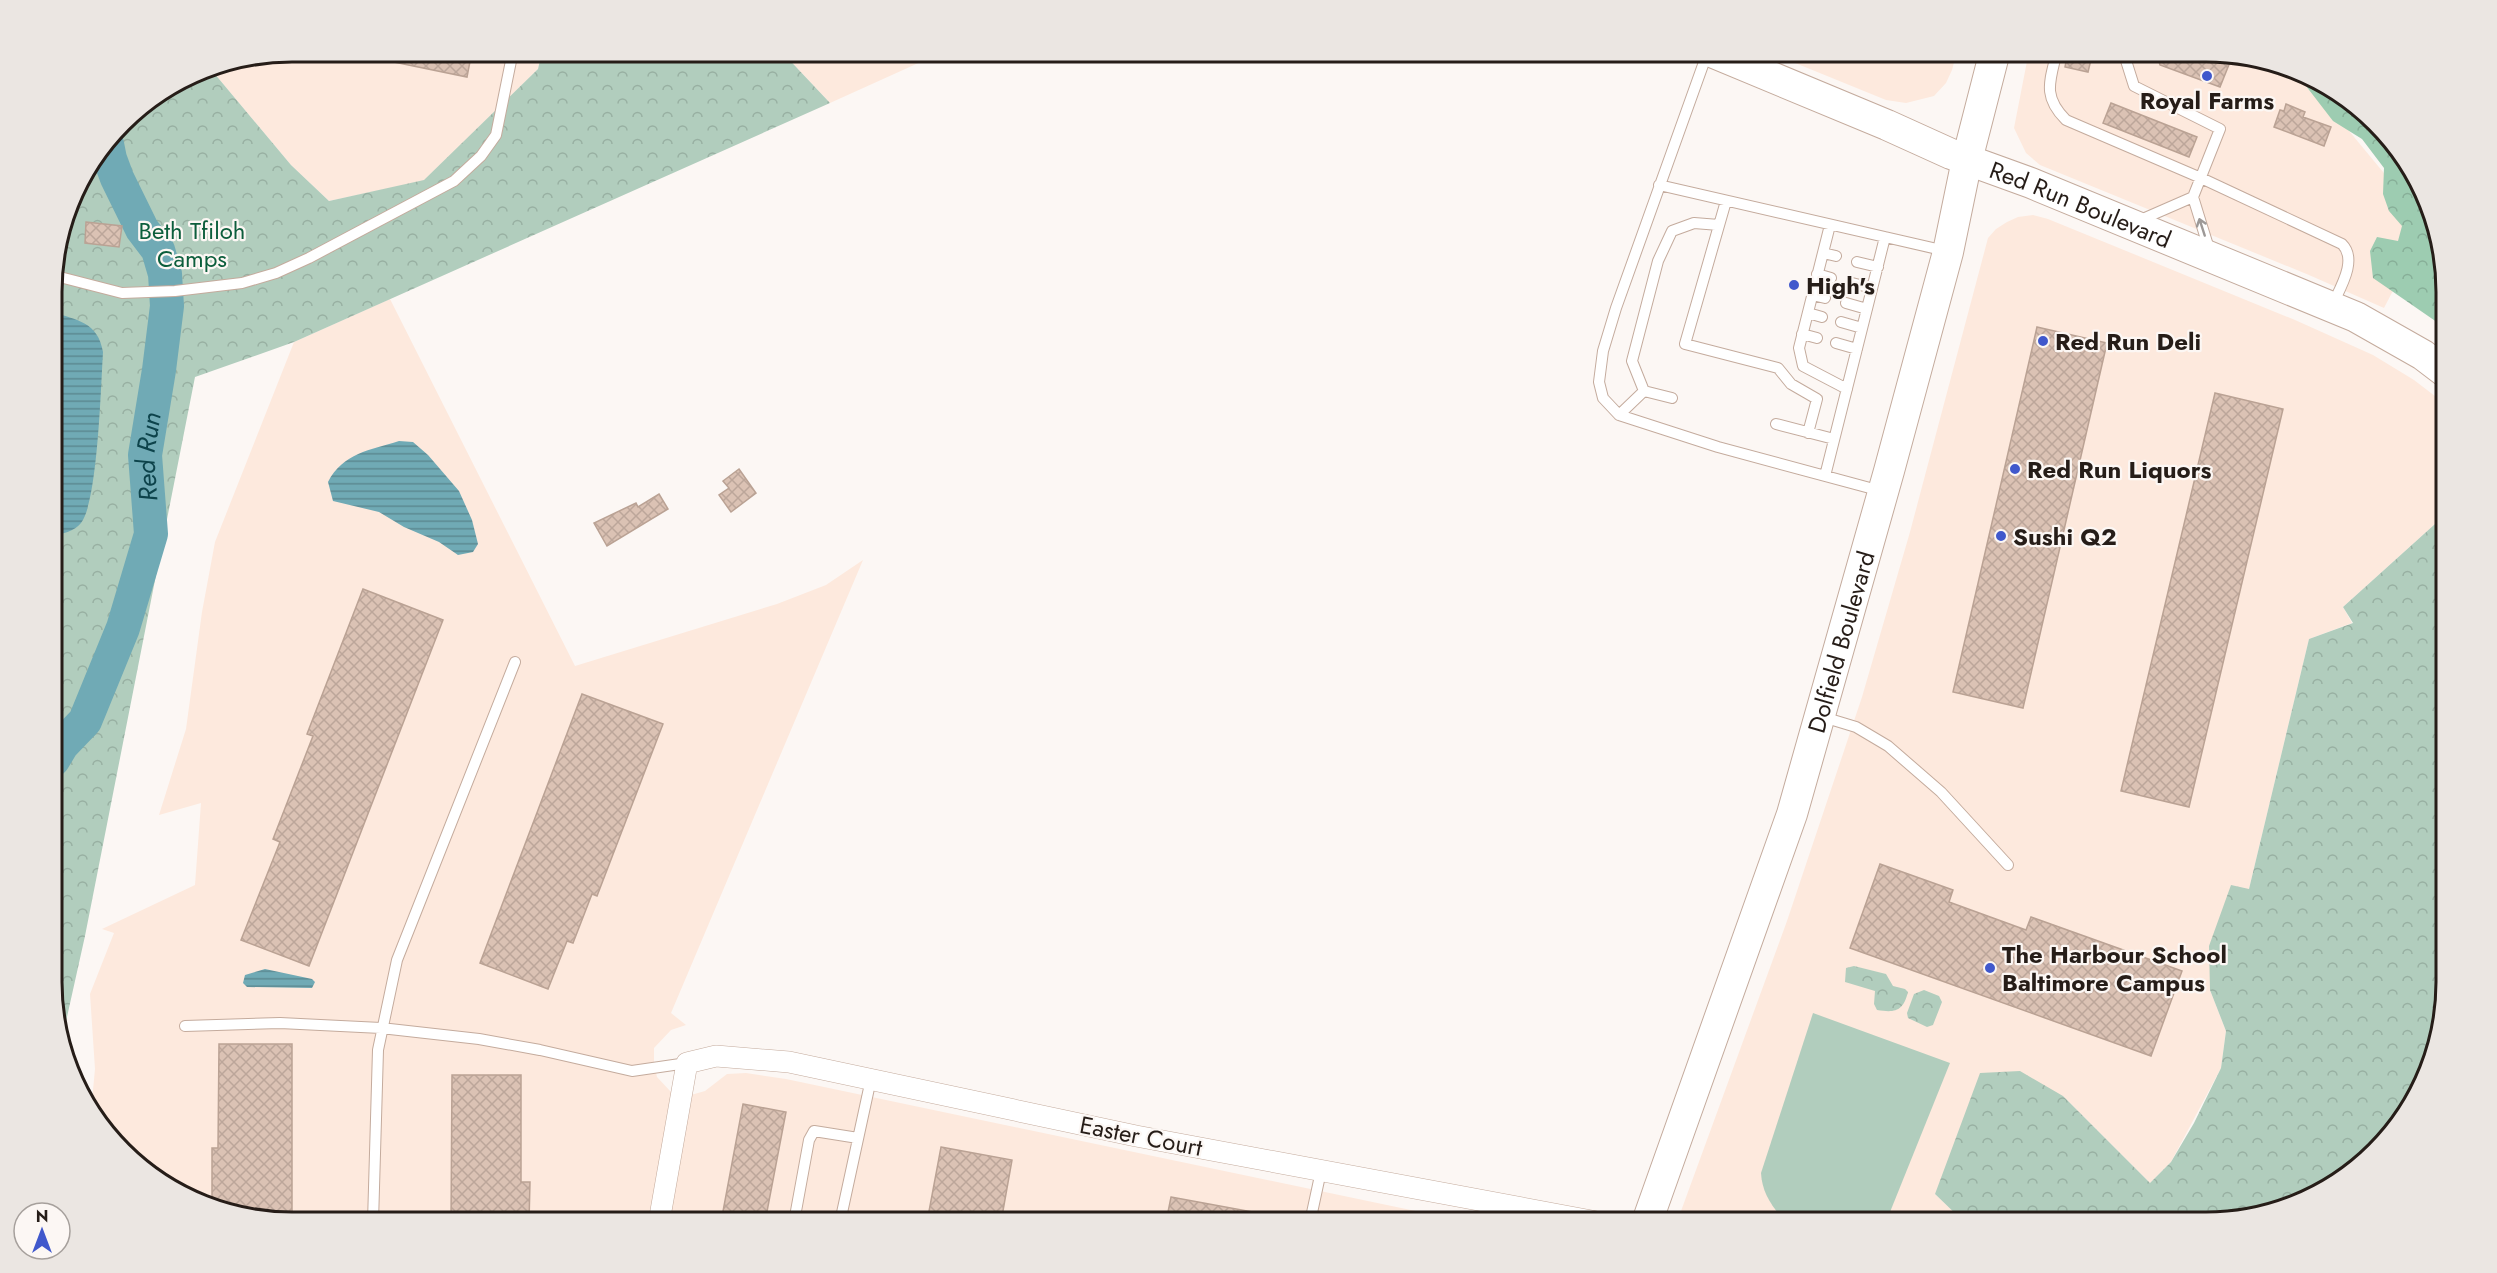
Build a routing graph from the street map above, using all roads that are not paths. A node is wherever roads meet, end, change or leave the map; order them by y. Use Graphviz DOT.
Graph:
graph roads {
  1 [pos="511,62"];
  2 [pos="1704,62"];
  3 [pos="1734,62"];
  4 [pos="1992,62"];
  5 [pos="2054,62"];
  6 [pos="2126,62"];
  7 [pos="1967,160"];
  8 [pos="2201,178"];
  9 [pos="1659,185"];
  10 [pos="2193,197"];
  11 [pos="1726,201"];
  12 [pos="2130,223"];
  13 [pos="1719,225"];
  14 [pos="1830,225"];
  15 [pos="1885,237"];
  16 [pos="1948,252"];
  17 [pos="1823,253"];
  18 [pos="1836,256"];
  19 [pos="2211,257"];
  20 [pos="1857,262"];
  21 [pos="1878,267"];
  22 [pos="1817,274"];
  23 [pos="62,278"];
  24 [pos="1831,278"];
  25 [pos="1852,283"];
  26 [pos="1872,288"];
  27 [pos="1812,295"];
  28 [pos="1825,298"];
  29 [pos="1846,303"];
  30 [pos="2331,308"];
  31 [pos="1867,309"];
  32 [pos="1808,313"];
  33 [pos="1822,317"];
  34 [pos="1841,322"];
  35 [pos="1862,328"];
  36 [pos="1803,334"];
  37 [pos="1816,338"];
  38 [pos="1836,343"];
  39 [pos="1857,349"];
  40 [pos="2436,365"];
  41 [pos="1847,389"];
  42 [pos="1644,391"];
  43 [pos="1672,398"];
  44 [pos="1618,415"];
  45 [pos="1776,424"];
  46 [pos="1808,433"];
  47 [pos="1834,439"];
  48 [pos="1825,476"];
  49 [pos="1884,492"];
  50 [pos="515,662"];
  51 [pos="1820,716"];
  52 [pos="2008,865"];
  53 [pos="186,1026"];
  54 [pos="381,1028"];
  55 [pos="687,1063"];
  56 [pos="871,1079"];
  57 [pos="858,1138"];
  58 [pos="1321,1171"];
  59 [pos="373,1212"];
  60 [pos="661,1212"];
  61 [pos="796,1212"];
  62 [pos="842,1212"];
  63 [pos="1312,1212"];
  64 [pos="1543,1212"];
  65 [pos="1651,1212"];
  1 -- 23 [label="lane"];
  2 -- 9 [label="lane"];
  3 -- 7 [label="main road, Red Run Boulevard"];
  4 -- 7 [label="main road, Dolfield Boulevard"];
  5 -- 8 [label="lane"];
  6 -- 8 [label="lane"];
  7 -- 12 [label="main road, Red Run Boulevard"];
  7 -- 16 [label="main road, Dolfield Boulevard"];
  8 -- 10 [label="lane"];
  8 -- 30 [label="lane"];
  9 -- 11 [label="lane"];
  9 -- 44 [label="lane"];
  10 -- 12 [label="lane"];
  19 -- 10 [label="lane, one-way"];
  11 -- 13 [label="lane"];
  11 -- 14 [label="lane"];
  12 -- 19 [label="main road, Red Run Boulevard"];
  13 -- 42 [label="lane"];
  13 -- 46 [label="lane"];
  14 -- 15 [label="lane"];
  14 -- 17 [label="lane"];
  15 -- 16 [label="lane"];
  15 -- 21 [label="lane"];
  16 -- 49 [label="main road, Dolfield Boulevard"];
  17 -- 18 [label="lane"];
  17 -- 22 [label="lane"];
  19 -- 30 [label="main road, Red Run Boulevard"];
  20 -- 21 [label="lane"];
  21 -- 26 [label="lane"];
  22 -- 24 [label="lane"];
  22 -- 27 [label="lane"];
  25 -- 26 [label="lane"];
  26 -- 31 [label="lane"];
  27 -- 28 [label="lane"];
  27 -- 32 [label="lane"];
  29 -- 31 [label="lane"];
  30 -- 40 [label="main road, Red Run Boulevard"];
  31 -- 35 [label="lane"];
  32 -- 33 [label="lane"];
  32 -- 36 [label="lane"];
  34 -- 35 [label="lane"];
  35 -- 39 [label="lane"];
  36 -- 37 [label="lane"];
  36 -- 41 [label="lane"];
  38 -- 39 [label="lane"];
  39 -- 41 [label="lane"];
  41 -- 47 [label="lane"];
  42 -- 43 [label="lane"];
  42 -- 44 [label="lane"];
  44 -- 48 [label="lane"];
  45 -- 46 [label="lane"];
  46 -- 47 [label="lane"];
  47 -- 48 [label="lane"];
  48 -- 49 [label="lane"];
  49 -- 51 [label="main road, Dolfield Boulevard"];
  50 -- 54 [label="lane"];
  51 -- 52 [label="lane"];
  51 -- 65 [label="main road, Dolfield Boulevard"];
  53 -- 54 [label="lane"];
  54 -- 55 [label="lane"];
  54 -- 59 [label="lane"];
  55 -- 56 [label="street, Easter Court"];
  55 -- 60 [label="street"];
  56 -- 57 [label="lane"];
  56 -- 58 [label="street, Easter Court"];
  57 -- 61 [label="lane"];
  57 -- 62 [label="lane"];
  58 -- 63 [label="lane"];
  58 -- 64 [label="street, Easter Court"];
}
